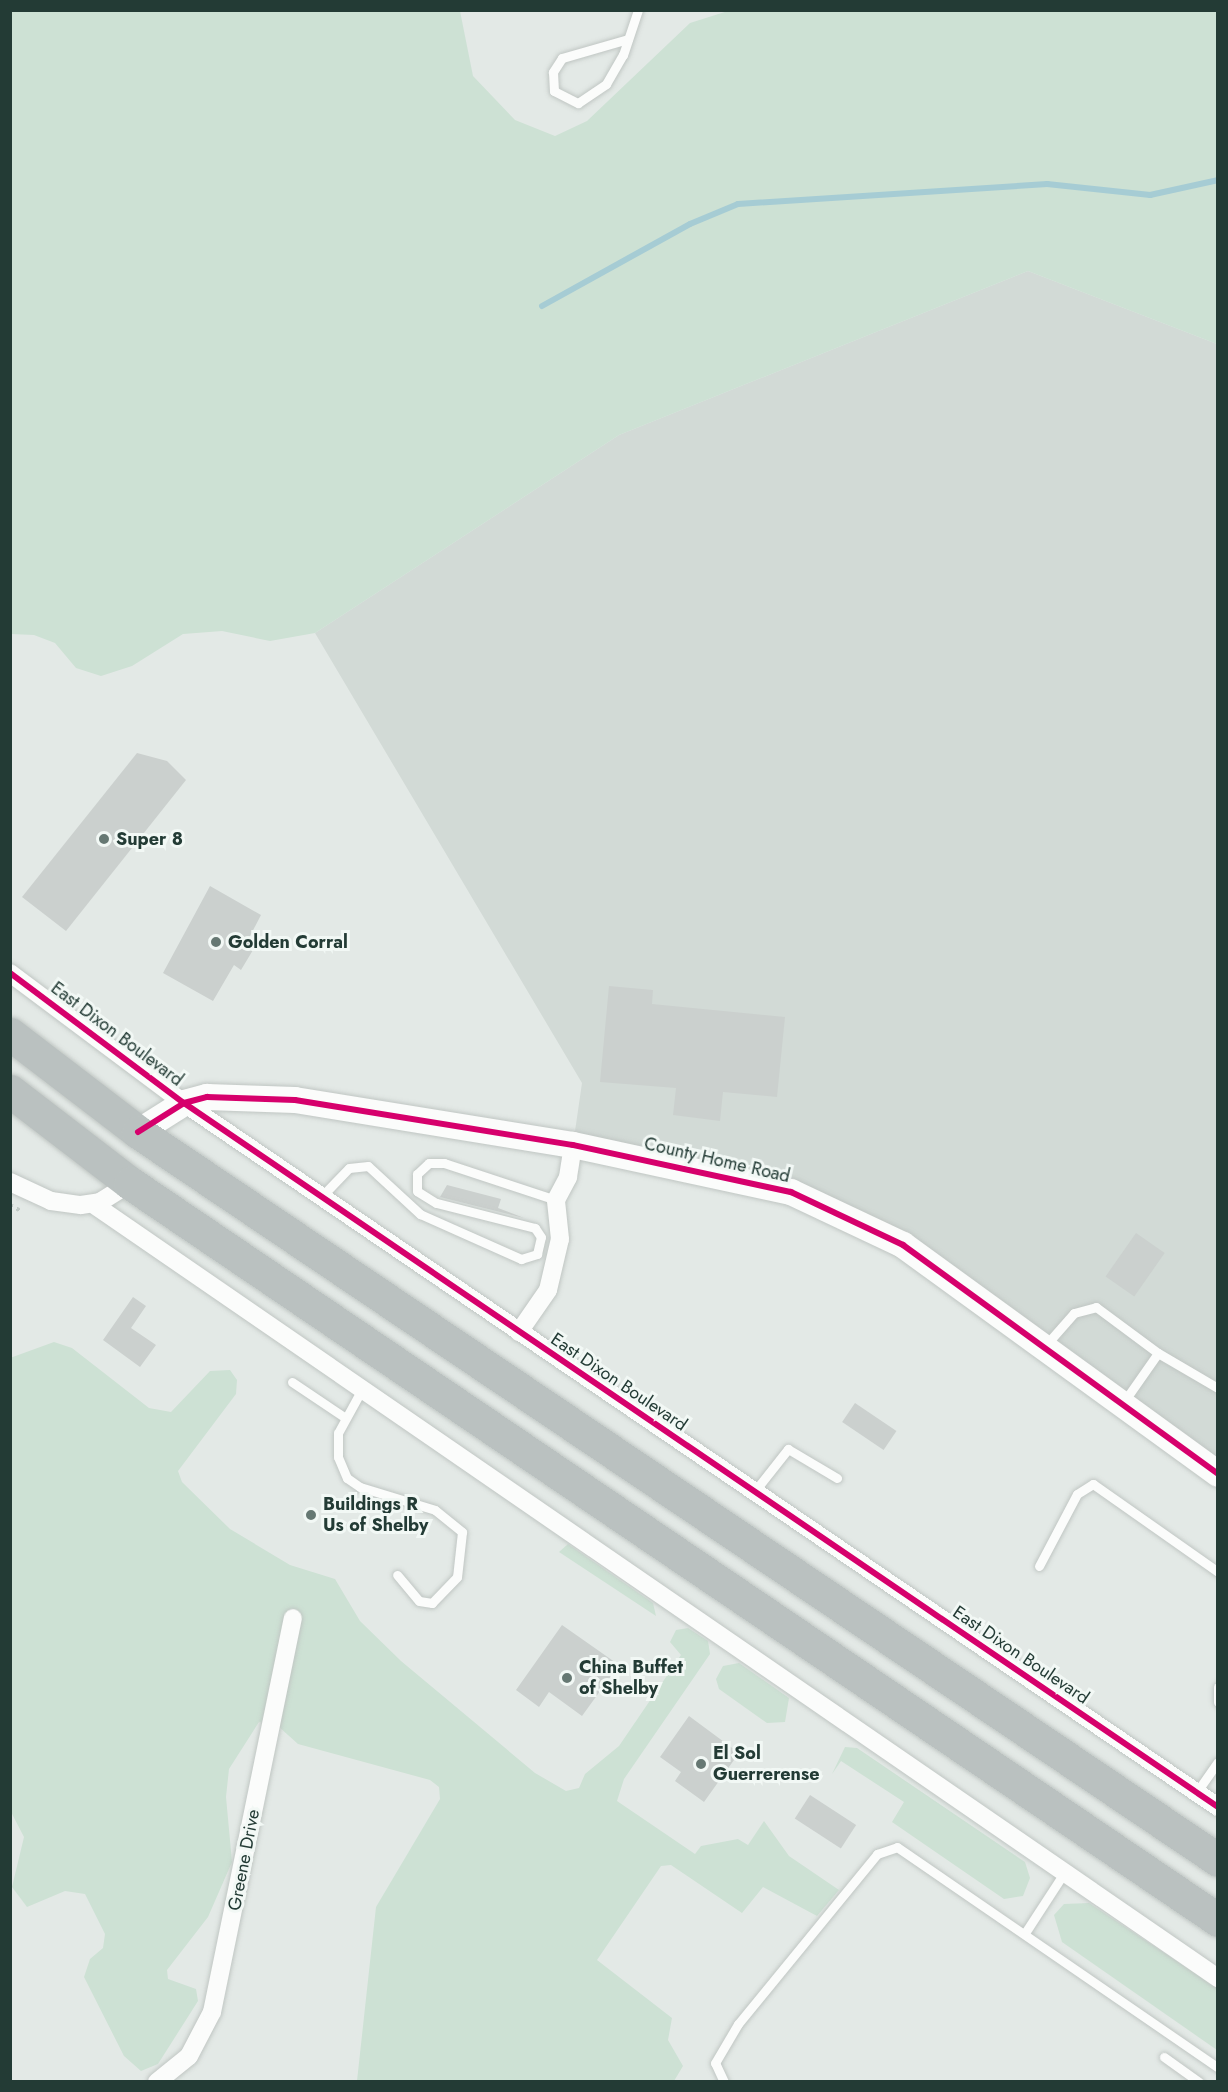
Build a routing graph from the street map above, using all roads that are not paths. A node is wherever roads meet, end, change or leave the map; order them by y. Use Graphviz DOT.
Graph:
graph roads {
  1 [pos="638,10"];
  2 [pos="628,39"];
  3 [pos="10,973"];
  4 [pos="10,1034"];
  5 [pos="10,1067"];
  6 [pos="10,1091"];
  7 [pos="184,1103"];
  8 [pos="138,1132"];
  9 [pos="573,1145"];
  10 [pos="10,1182"];
  11 [pos="130,1183"];
  12 [pos="321,1197"];
  13 [pos="556,1200"];
  14 [pos="93,1204"];
  15 [pos="519,1332"];
  16 [pos="1044,1347"];
  17 [pos="464,1352"];
  18 [pos="1158,1353"];
  19 [pos="292,1382"];
  20 [pos="1218,1388"];
  21 [pos="361,1390"];
  22 [pos="1122,1404"];
  23 [pos="344,1417"];
  24 [pos="1218,1474"];
  25 [pos="837,1478"];
  26 [pos="754,1492"];
  27 [pos="1039,1566"];
  28 [pos="1218,1572"];
  29 [pos="397,1575"];
  30 [pos="293,1618"];
  31 [pos="1218,1688"];
  32 [pos="1218,1702"];
  33 [pos="1218,1762"];
  34 [pos="1196,1793"];
  35 [pos="1218,1807"];
  36 [pos="1218,1860"];
  37 [pos="1064,1874"];
  38 [pos="1218,1920"];
  39 [pos="1025,1934"];
  40 [pos="1218,1978"];
  41 [pos="1164,2057"];
  42 [pos="1218,2068"];
  43 [pos="157,2082"];
  44 [pos="724,2082"];
  45 [pos="1199,2082"];
  1 -- 2 [label="lane"];
  2 -- 2 [label="lane"];
  3 -- 7 [label="street, East Dixon Boulevard"];
  4 -- 8 [label="highway"];
  5 -- 8 [label="highway, County Home Road"];
  6 -- 11 [label="highway"];
  7 -- 8 [label="street, County Home Road"];
  7 -- 9 [label="street, County Home Road"];
  7 -- 12 [label="street, East Dixon Boulevard"];
  8 -- 17 [label="highway"];
  9 -- 13 [label="street"];
  9 -- 16 [label="street, County Home Road"];
  10 -- 14 [label="street"];
  11 -- 14 [label="street"];
  11 -- 17 [label="highway"];
  11 -- 38 [label="highway"];
  12 -- 13 [label="lane"];
  12 -- 15 [label="street, East Dixon Boulevard"];
  13 -- 15 [label="street"];
  14 -- 21 [label="street"];
  15 -- 26 [label="street, East Dixon Boulevard"];
  16 -- 18 [label="lane"];
  16 -- 22 [label="street, County Home Road"];
  17 -- 36 [label="highway"];
  18 -- 20 [label="lane"];
  18 -- 22 [label="lane"];
  19 -- 23 [label="lane"];
  21 -- 23 [label="lane"];
  21 -- 37 [label="street"];
  22 -- 24 [label="street, County Home Road"];
  23 -- 29 [label="lane"];
  25 -- 26 [label="lane"];
  26 -- 34 [label="street, East Dixon Boulevard"];
  27 -- 28 [label="lane"];
  30 -- 43 [label="street, Greene Drive"];
  31 -- 32 [label="lane"];
  33 -- 34 [label="lane"];
  34 -- 35 [label="street, East Dixon Boulevard"];
  37 -- 39 [label="lane"];
  37 -- 40 [label="street"];
  39 -- 42 [label="lane"];
  39 -- 44 [label="lane"];
  41 -- 45 [label="lane"];
}
